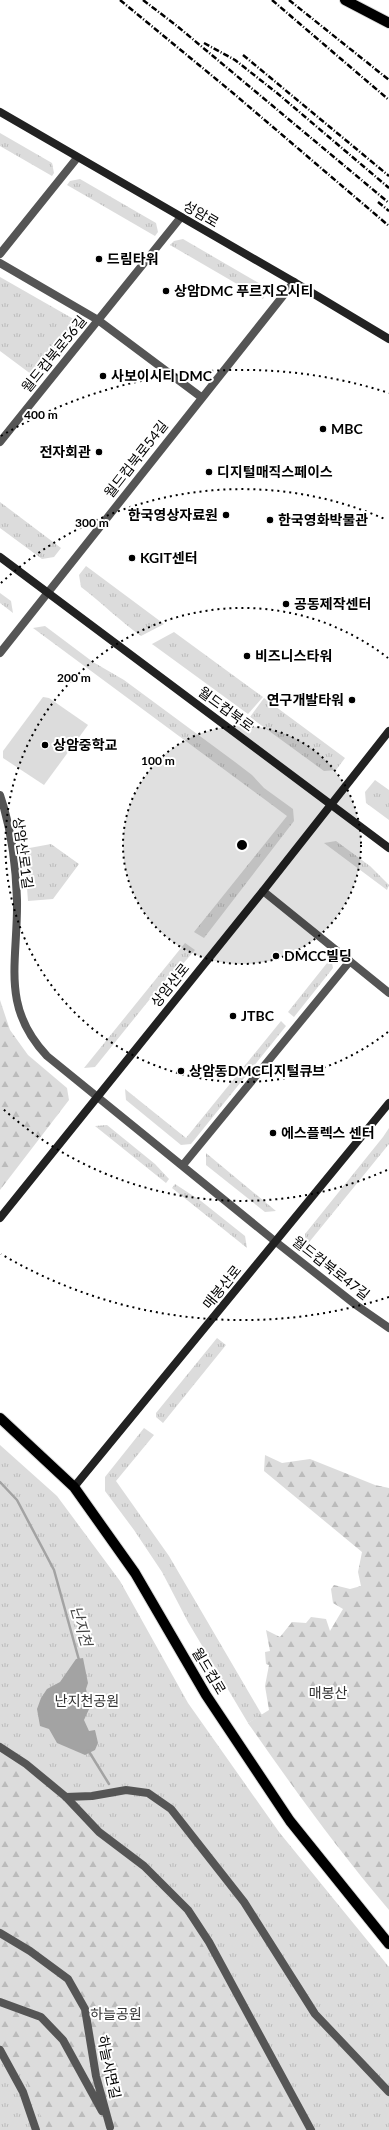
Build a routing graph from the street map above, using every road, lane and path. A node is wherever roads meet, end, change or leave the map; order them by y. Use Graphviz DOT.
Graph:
graph roads {
  1 [pos="345,0"];
  2 [pos="389,22"];
  3 [pos="0,112"];
  4 [pos="77,158"];
  5 [pos="181,217"];
  6 [pos="0,254"];
  7 [pos="0,262"];
  8 [pos="294,282"];
  9 [pos="98,320"];
  10 [pos="389,339"];
  11 [pos="201,397"];
  12 [pos="0,442"];
  13 [pos="0,557"];
  14 [pos="46,592"];
  15 [pos="0,653"];
  16 [pos="389,731"];
  17 [pos="0,795"];
  18 [pos="331,805"];
  19 [pos="389,848"];
  20 [pos="263,891"];
  21 [pos="350,962"];
  22 [pos="389,993"];
  23 [pos="98,1096"];
  24 [pos="389,1103"];
  25 [pos="183,1165"];
  26 [pos="0,1218"];
  27 [pos="276,1242"];
  28 [pos="389,1328"];
  29 [pos="0,1418"];
  30 [pos="74,1487"];
  31 [pos="0,1747"];
  32 [pos="66,1797"];
  33 [pos="0,1933"];
  34 [pos="389,1944"];
  35 [pos="0,2002"];
  36 [pos="0,2050"];
  37 [pos="389,2092"];
  38 [pos="110,2128"];
  39 [pos="36,2130"];
  40 [pos="311,2130"];
  1 -- 2 [label="main road"];
  3 -- 4 [label="main road, 성암로"];
  4 -- 5 [label="main road, 성암로"];
  4 -- 6 [label="street"];
  5 -- 8 [label="main road, 성암로"];
  5 -- 9 [label="street, 월드컵북로56길"];
  7 -- 9 [label="street, 월드컵북로56길"];
  8 -- 10 [label="main road, 성암로"];
  8 -- 11 [label="street, 월드컵북로54길"];
  9 -- 11 [label="street"];
  9 -- 12 [label="street, 월드컵북로56길"];
  11 -- 14 [label="street, 월드컵북로54길"];
  13 -- 14 [label="main road, 월드컵북로"];
  14 -- 15 [label="street"];
  14 -- 18 [label="main road, 월드컵북로"];
  16 -- 18 [label="main road, 상암산로"];
  17 -- 23 [label="street, 상암산로1길"];
  18 -- 19 [label="main road, 월드컵북로"];
  18 -- 20 [label="main road, 상암산로"];
  20 -- 21 [label="street"];
  20 -- 23 [label="main road, 상암산로"];
  21 -- 22 [label="street"];
  21 -- 25 [label="street"];
  23 -- 25 [label="street"];
  23 -- 26 [label="main road, 상암산로"];
  24 -- 27 [label="main road, 매봉산로"];
  25 -- 27 [label="street"];
  27 -- 28 [label="street, 월드컵북로47길"];
  27 -- 30 [label="main road, 매봉산로"];
  29 -- 30 [label="main road, 월드컵로"];
  30 -- 34 [label="main road, 월드컵로"];
  31 -- 32 [label="street"];
  32 -- 37 [label="street"];
  32 -- 40 [label="street"];
  33 -- 38 [label="street, 하늘사면길"];
  35 -- 38 [label="street"];
  36 -- 39 [label="street"];
}
